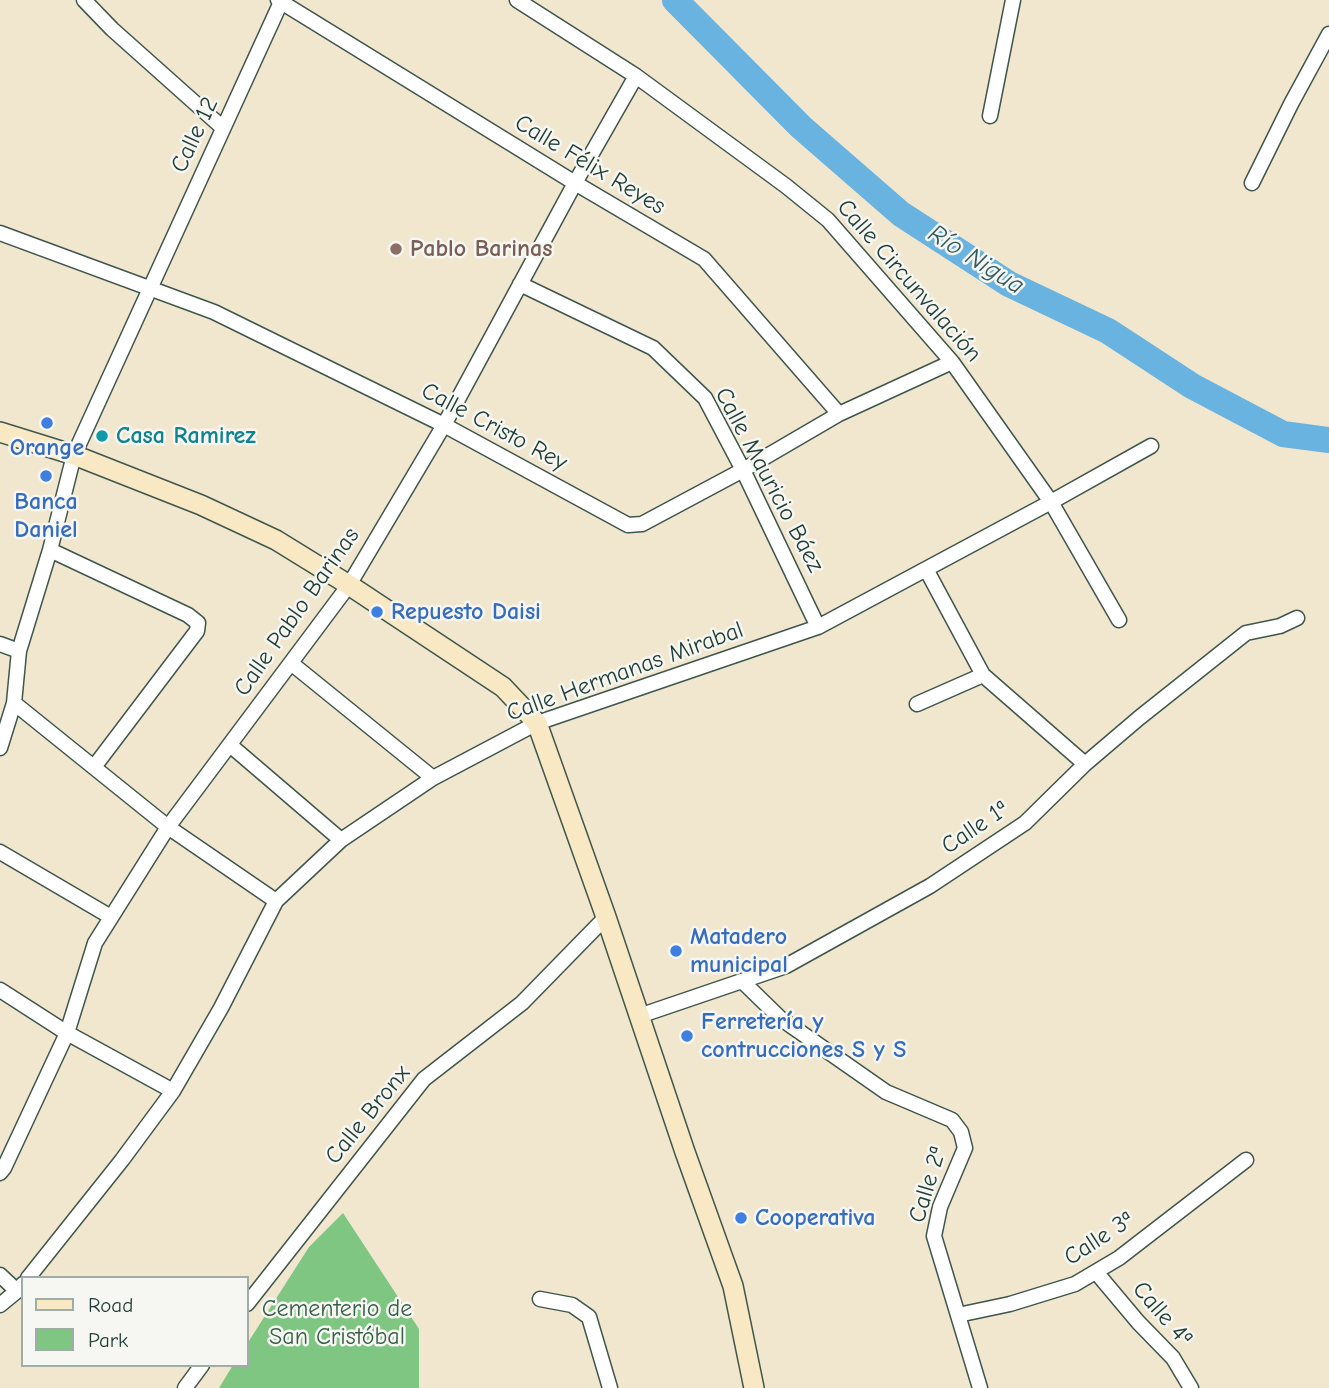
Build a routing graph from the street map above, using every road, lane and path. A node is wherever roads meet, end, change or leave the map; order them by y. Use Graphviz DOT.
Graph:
graph roads {
  1 [pos="84,0"];
  2 [pos="517,0"];
  3 [pos="1013,0"];
  4 [pos="280,1"];
  5 [pos="1329,34"];
  6 [pos="636,76"];
  7 [pos="990,116"];
  8 [pos="223,128"];
  9 [pos="575,183"];
  10 [pos="1252,183"];
  11 [pos="0,233"];
  12 [pos="520,284"];
  13 [pos="150,288"];
  14 [pos="952,362"];
  15 [pos="839,414"];
  16 [pos="444,425"];
  17 [pos="0,432"];
  18 [pos="1151,446"];
  19 [pos="74,456"];
  20 [pos="743,470"];
  21 [pos="1051,502"];
  22 [pos="50,550"];
  23 [pos="926,569"];
  24 [pos="349,585"];
  25 [pos="1297,618"];
  26 [pos="1119,620"];
  27 [pos="818,627"];
  28 [pos="0,644"];
  29 [pos="19,651"];
  30 [pos="291,663"];
  31 [pos="983,675"];
  32 [pos="15,702"];
  33 [pos="917,704"];
  34 [pos="537,723"];
  35 [pos="230,745"];
  36 [pos="0,748"];
  37 [pos="1085,764"];
  38 [pos="94,768"];
  39 [pos="433,778"];
  40 [pos="168,827"];
  41 [pos="341,840"];
  42 [pos="0,852"];
  43 [pos="276,901"];
  44 [pos="606,916"];
  45 [pos="111,917"];
  46 [pos="742,981"];
  47 [pos="0,990"];
  48 [pos="639,1016"];
  49 [pos="67,1033"];
  50 [pos="173,1091"];
  51 [pos="1246,1160"];
  52 [pos="0,1173"];
  53 [pos="1096,1272"];
  54 [pos="0,1275"];
  55 [pos="30,1276"];
  56 [pos="20,1288"];
  57 [pos="540,1299"];
  58 [pos="248,1303"];
  59 [pos="0,1305"];
  60 [pos="958,1315"];
  61 [pos="201,1367"];
  62 [pos="186,1388"];
  63 [pos="610,1388"];
  64 [pos="754,1388"];
  65 [pos="980,1388"];
  66 [pos="1191,1388"];
  1 -- 8 [label="street"];
  2 -- 6 [label="street, Calle Circunvalación"];
  3 -- 7 [label="street"];
  4 -- 8 [label="street, Calle 12"];
  4 -- 9 [label="street, Calle Félix Reyes"];
  5 -- 10 [label="street"];
  6 -- 9 [label="street, Calle Pablo Barinas"];
  6 -- 14 [label="street, Calle Circunvalación"];
  8 -- 13 [label="street, Calle 12"];
  9 -- 12 [label="street, Calle Pablo Barinas"];
  9 -- 15 [label="street, Calle Félix Reyes"];
  11 -- 13 [label="street, Calle Cristo Rey"];
  12 -- 16 [label="street, Calle Pablo Barinas"];
  12 -- 20 [label="street, Calle Mauricio Báez"];
  13 -- 16 [label="street, Calle Cristo Rey"];
  13 -- 19 [label="street, Calle 12"];
  14 -- 15 [label="street, Calle Cristo Rey"];
  14 -- 21 [label="street, Calle Circunvalación"];
  15 -- 20 [label="street, Calle Cristo Rey"];
  16 -- 20 [label="street, Calle Cristo Rey"];
  16 -- 24 [label="street, Calle Pablo Barinas"];
  17 -- 19 [label="main road"];
  18 -- 21 [label="street, Calle Hermanas Mirabal"];
  19 -- 22 [label="street, Calle 12"];
  19 -- 24 [label="main road"];
  20 -- 27 [label="street, Calle Mauricio Báez"];
  21 -- 23 [label="street, Calle Hermanas Mirabal"];
  21 -- 26 [label="street, Calle Circunvalación"];
  22 -- 29 [label="street, Calle 12"];
  22 -- 38 [label="street"];
  23 -- 27 [label="street, Calle Hermanas Mirabal"];
  23 -- 31 [label="street"];
  24 -- 30 [label="street, Calle Pablo Barinas"];
  24 -- 34 [label="main road"];
  25 -- 37 [label="street, Calle 1ª"];
  27 -- 34 [label="street, Calle Hermanas Mirabal"];
  28 -- 29 [label="street"];
  29 -- 32 [label="street, Calle 12"];
  30 -- 35 [label="street, Calle Pablo Barinas"];
  30 -- 39 [label="street"];
  31 -- 33 [label="street"];
  31 -- 37 [label="street"];
  32 -- 36 [label="street, Calle 12"];
  32 -- 38 [label="street"];
  34 -- 39 [label="street, Calle Hermanas Mirabal"];
  34 -- 44 [label="main road"];
  35 -- 40 [label="street, Calle Pablo Barinas"];
  35 -- 41 [label="street"];
  37 -- 46 [label="street, Calle 1ª"];
  38 -- 40 [label="street"];
  39 -- 41 [label="street, Calle Hermanas Mirabal"];
  40 -- 43 [label="street"];
  40 -- 45 [label="street, Calle Pablo Barinas"];
  41 -- 43 [label="street, Calle Hermanas Mirabal"];
  42 -- 45 [label="street"];
  43 -- 50 [label="street, Calle Hermanas Mirabal"];
  44 -- 48 [label="main road"];
  44 -- 58 [label="street, Calle Bronx"];
  45 -- 49 [label="street, Calle Pablo Barinas"];
  46 -- 48 [label="street, Calle 1ª"];
  46 -- 60 [label="street, Calle 2ª"];
  47 -- 49 [label="street"];
  48 -- 64 [label="main road"];
  49 -- 50 [label="street"];
  49 -- 52 [label="street, Calle Pablo Barinas"];
  50 -- 55 [label="street, Calle Hermanas Mirabal"];
  51 -- 53 [label="street, Calle 3ª"];
  53 -- 60 [label="street, Calle 3ª"];
  53 -- 66 [label="street, Calle 4ª"];
  54 -- 56 [label="street"];
  56 -- 59 [label="street"];
  57 -- 63 [label="street"];
  60 -- 65 [label="street, Calle 2ª"];
  61 -- 62 [label="street"];
}
